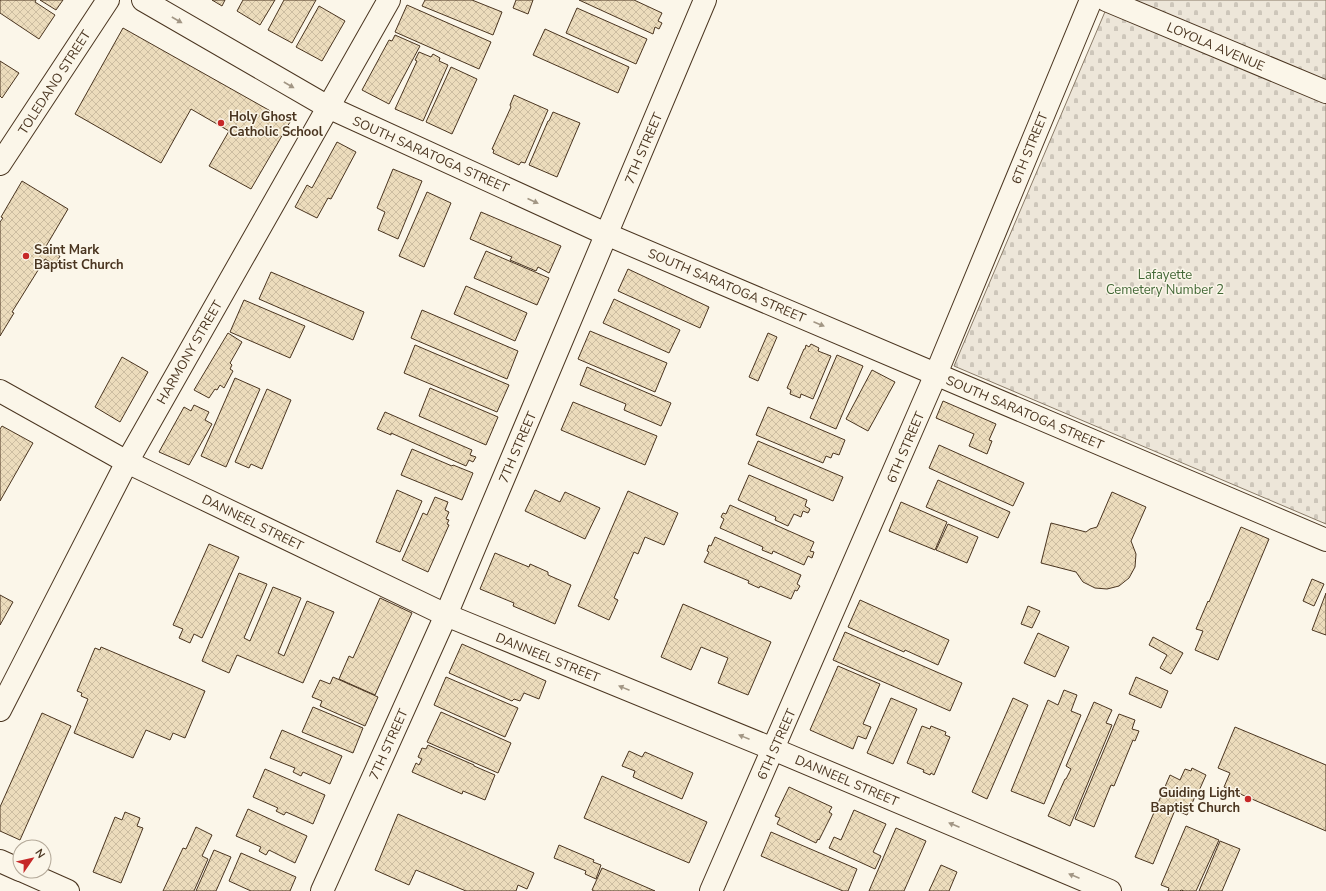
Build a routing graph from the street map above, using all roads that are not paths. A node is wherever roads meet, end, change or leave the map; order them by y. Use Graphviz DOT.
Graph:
graph roads {
  1 [pos="108,0"];
  2 [pos="143,0"];
  3 [pos="389,0"];
  4 [pos="706,0"];
  5 [pos="1091,0"];
  6 [pos="1106,0"];
  7 [pos="1326,92"];
  8 [pos="328,107"];
  9 [pos="0,164"];
  10 [pos="606,234"];
  11 [pos="936,374"];
  12 [pos="0,391"];
  13 [pos="127,462"];
  14 [pos="1326,540"];
  15 [pos="446,615"];
  16 [pos="0,710"];
  17 [pos="774,750"];
  18 [pos="0,861"];
  19 [pos="12,866"];
  20 [pos="41,879"];
  21 [pos="68,891"];
  22 [pos="322,891"];
  23 [pos="712,891"];
  24 [pos="1110,891"];
  1 -- 9 [label="street, TOLEDANO STREET"];
  2 -- 8 [label="street, SOUTH SARATOGA STREET, one-way"];
  3 -- 8 [label="street, HARMONY STREET"];
  4 -- 10 [label="street, 7TH STREET"];
  5 -- 11 [label="street, 6TH STREET"];
  6 -- 7 [label="street, LOYOLA AVENUE"];
  8 -- 10 [label="street, SOUTH SARATOGA STREET, one-way"];
  8 -- 13 [label="street, HARMONY STREET"];
  10 -- 11 [label="street, SOUTH SARATOGA STREET, one-way"];
  10 -- 15 [label="street, 7TH STREET"];
  11 -- 14 [label="street, SOUTH SARATOGA STREET"];
  11 -- 17 [label="street, 6TH STREET"];
  12 -- 13 [label="street, DANNEEL STREET"];
  13 -- 15 [label="street, DANNEEL STREET"];
  13 -- 16 [label="street, HARMONY STREET"];
  17 -- 15 [label="street, DANNEEL STREET, one-way"];
  15 -- 22 [label="street, 7TH STREET"];
  17 -- 23 [label="street, 6TH STREET"];
  24 -- 17 [label="street, DANNEEL STREET, one-way"];
  18 -- 19 [label="street"];
  20 -- 21 [label="street"];
}
